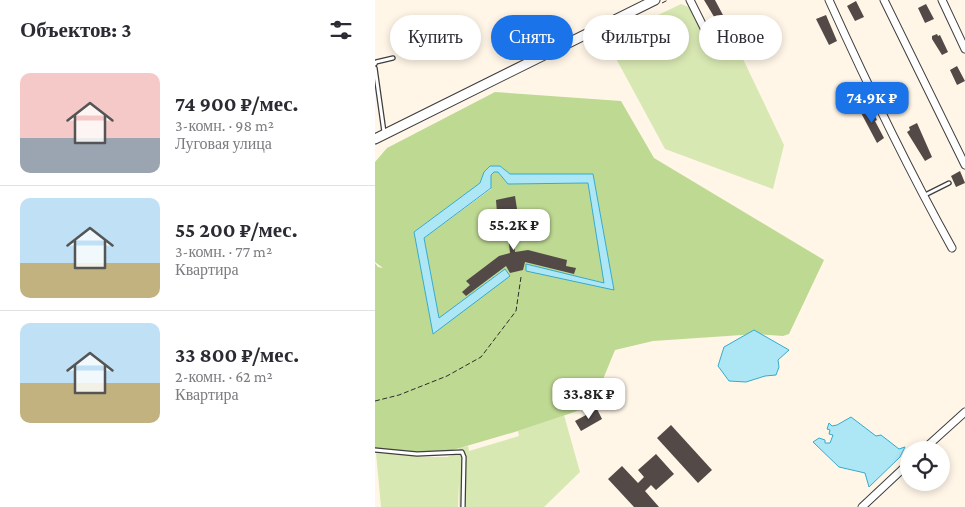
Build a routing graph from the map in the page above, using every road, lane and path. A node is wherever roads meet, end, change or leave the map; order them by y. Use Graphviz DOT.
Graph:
graph roads {
  1 [pos="655,0"];
  2 [pos="690,0"];
  3 [pos="829,0"];
  4 [pos="884,0"];
  5 [pos="942,0"];
  6 [pos="699,18"];
  7 [pos="962,36"];
  8 [pos="965,49"];
  9 [pos="390,59"];
  10 [pos="375,64"];
  11 [pos="375,68"];
  12 [pos="384,134"];
  13 [pos="375,138"];
  14 [pos="965,165"];
  15 [pos="949,183"];
  16 [pos="923,196"];
  17 [pos="952,248"];
  18 [pos="521,277"];
  19 [pos="375,401"];
  20 [pos="965,412"];
  21 [pos="933,441"];
  22 [pos="375,450"];
  23 [pos="900,471"];
  24 [pos="463,507"];
  25 [pos="862,507"];
  1 -- 12 [label="street"];
  2 -- 6 [label="street"];
  3 -- 16 [label="street"];
  4 -- 14 [label="street"];
  5 -- 7 [label="street"];
  7 -- 8 [label="street"];
  9 -- 10 [label="lane"];
  11 -- 12 [label="lane"];
  12 -- 13 [label="street"];
  15 -- 16 [label="lane"];
  16 -- 17 [label="street"];
  18 -- 19 [label="path"];
  20 -- 21 [label="street"];
  22 -- 24 [label="lane"];
  23 -- 25 [label="street"];
}
